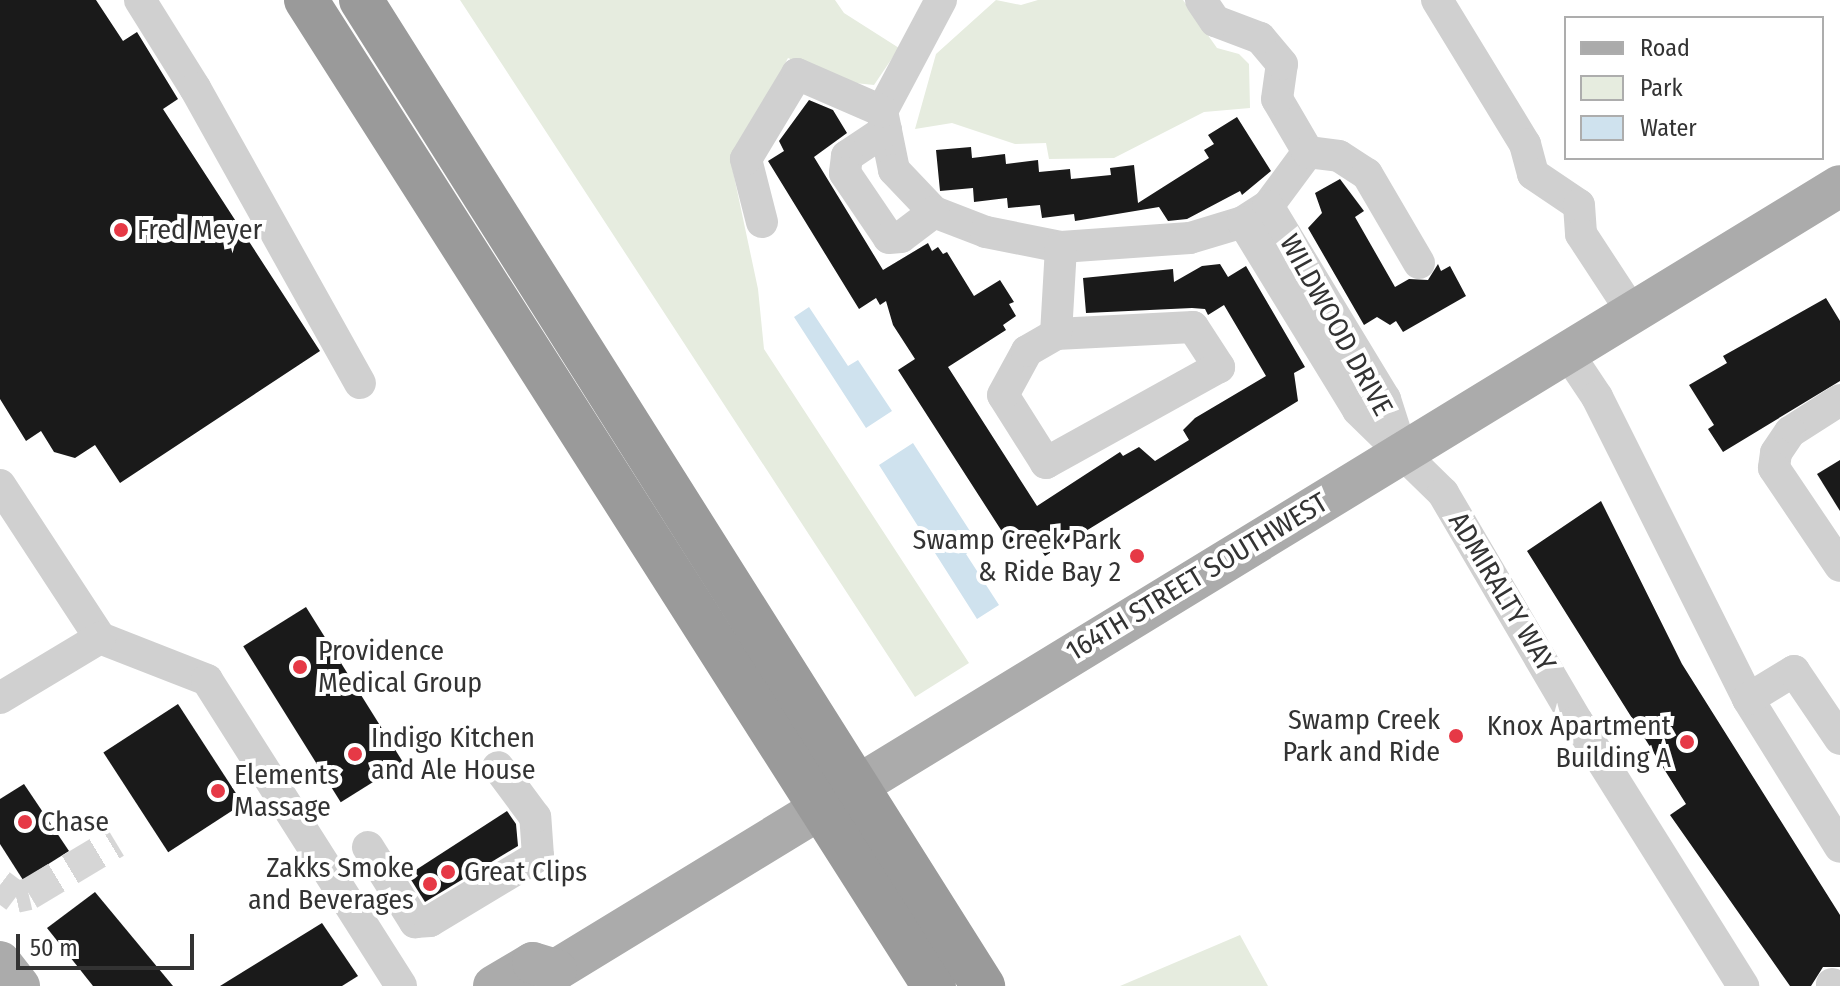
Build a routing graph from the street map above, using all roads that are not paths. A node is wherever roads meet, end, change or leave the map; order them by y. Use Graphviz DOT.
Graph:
graph roads {
  1 [pos="140,0"];
  2 [pos="306,0"];
  3 [pos="361,0"];
  4 [pos="941,0"];
  5 [pos="1201,0"];
  6 [pos="1437,0"];
  7 [pos="884,121"];
  8 [pos="1308,152"];
  9 [pos="1840,186"];
  10 [pos="934,212"];
  11 [pos="1256,214"];
  12 [pos="762,222"];
  13 [pos="1061,247"];
  14 [pos="1419,263"];
  15 [pos="1632,312"];
  16 [pos="1056,334"];
  17 [pos="1567,352"];
  18 [pos="360,383"];
  19 [pos="1840,400"];
  20 [pos="1402,452"];
  21 [pos="0,485"];
  22 [pos="1840,566"];
  23 [pos="100,638"];
  24 [pos="0,698"];
  25 [pos="1748,699"];
  26 [pos="1840,739"];
  27 [pos="498,767"];
  28 [pos="368,847"];
  29 [pos="1840,847"];
  30 [pos="0,962"];
  31 [pos="565,977"];
  32 [pos="19,986"];
  33 [pos="401,986"];
  34 [pos="494,986"];
  35 [pos="934,986"];
  36 [pos="983,986"];
  37 [pos="1743,986"];
  1 -- 18 [label="street"];
  2 -- 35 [label="highway"];
  3 -- 36 [label="highway"];
  4 -- 7 [label="street"];
  5 -- 8 [label="street"];
  6 -- 15 [label="street"];
  7 -- 10 [label="street"];
  7 -- 10 [label="street"];
  7 -- 12 [label="street"];
  8 -- 11 [label="street"];
  8 -- 14 [label="street"];
  9 -- 15 [label="main road, 164TH STREET SOUTHWEST"];
  10 -- 13 [label="street"];
  11 -- 13 [label="street"];
  11 -- 20 [label="street, WILDWOOD DRIVE"];
  13 -- 16 [label="street"];
  15 -- 17 [label="main road, 164TH STREET SOUTHWEST"];
  16 -- 16 [label="street"];
  17 -- 20 [label="main road, 164TH STREET SOUTHWEST"];
  17 -- 25 [label="street"];
  19 -- 22 [label="street"];
  20 -- 31 [label="main road, 164TH STREET SOUTHWEST"];
  20 -- 37 [label="street, ADMIRALTY WAY"];
  21 -- 23 [label="street"];
  23 -- 24 [label="street"];
  23 -- 33 [label="street"];
  25 -- 26 [label="street"];
  25 -- 29 [label="street"];
  27 -- 28 [label="street"];
  30 -- 32 [label="main road"];
  31 -- 34 [label="main road, 164TH STREET SOUTHWEST"];
}
